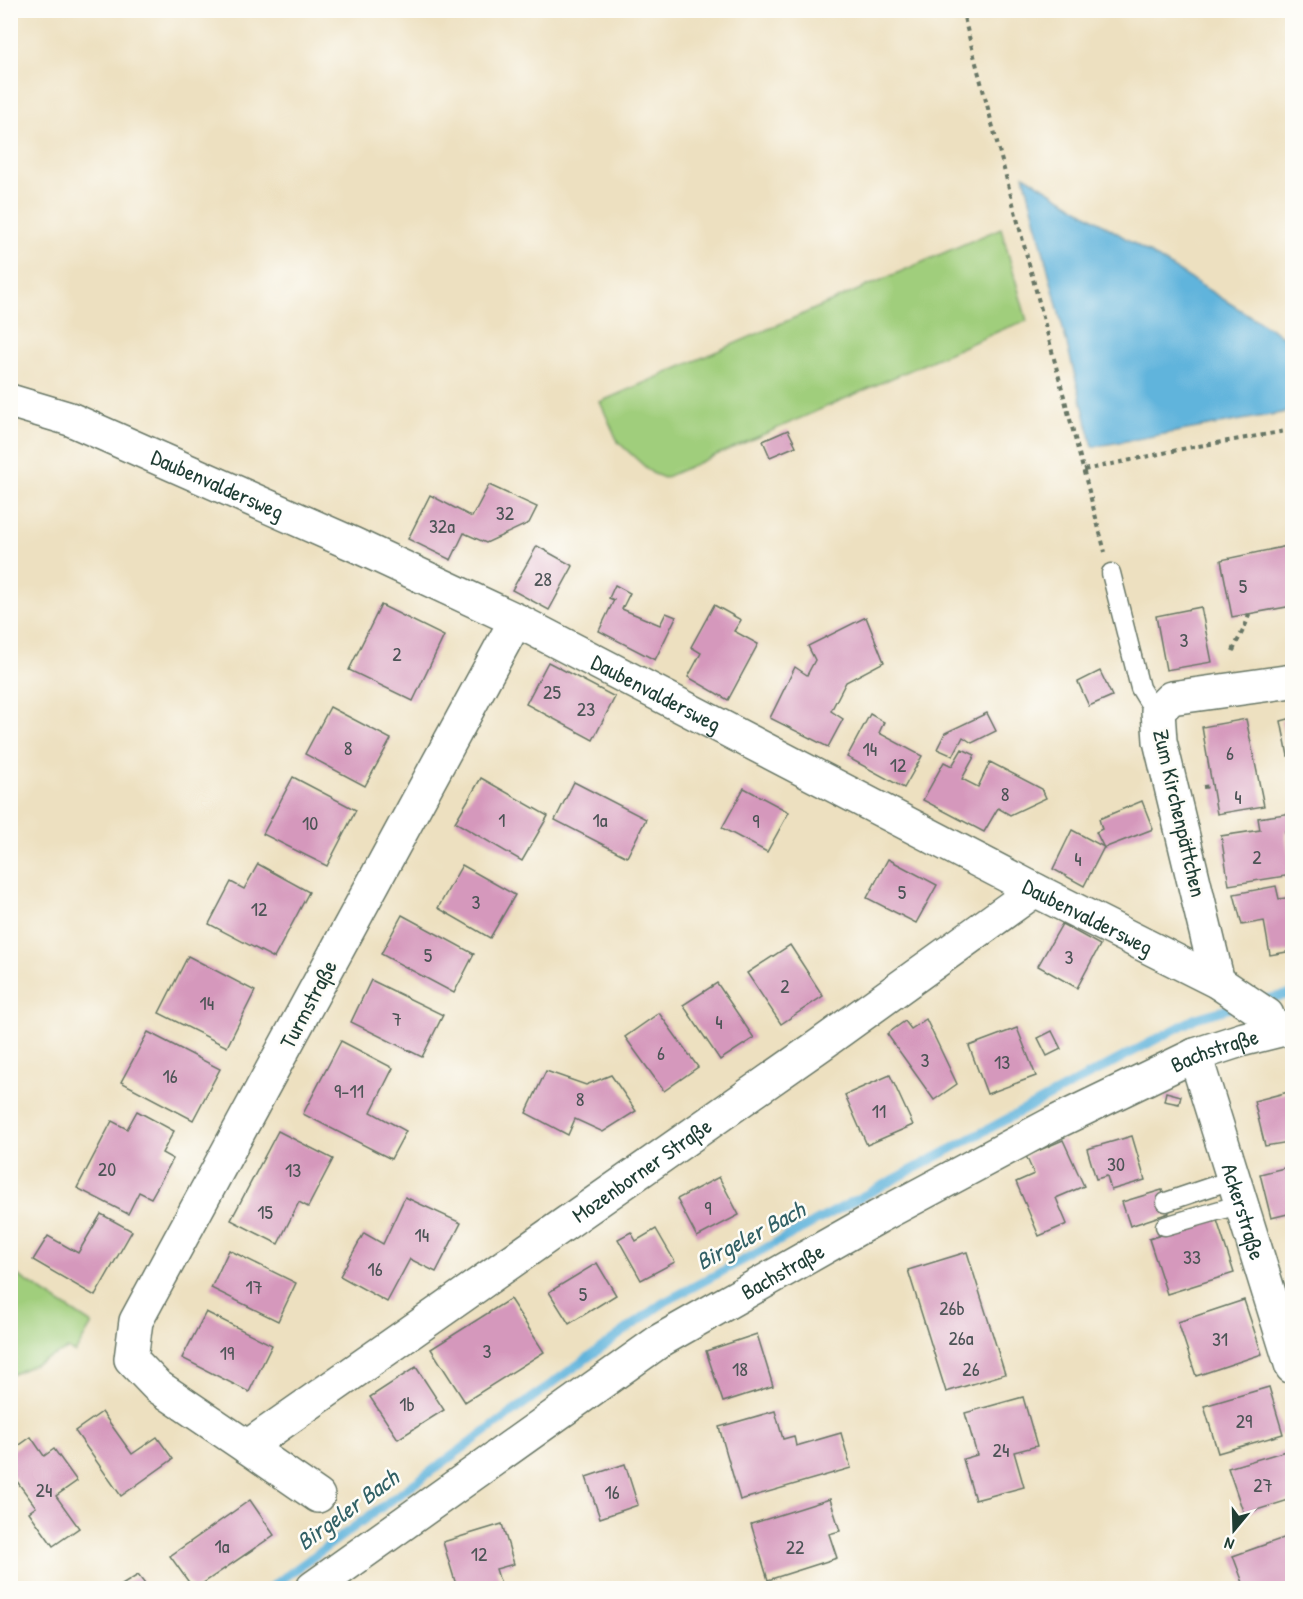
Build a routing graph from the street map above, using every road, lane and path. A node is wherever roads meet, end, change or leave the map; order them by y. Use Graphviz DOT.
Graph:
graph roads {
  1 [pos="962,10"];
  2 [pos="10,401"];
  3 [pos="1293,430"];
  4 [pos="1084,470"];
  5 [pos="1111,573"];
  6 [pos="1249,614"];
  7 [pos="516,620"];
  8 [pos="1233,651"];
  9 [pos="1293,681"];
  10 [pos="1158,711"];
  11 [pos="1213,786"];
  12 [pos="1203,787"];
  13 [pos="1035,890"];
  14 [pos="1227,988"];
  15 [pos="1277,1024"];
  16 [pos="1195,1056"];
  17 [pos="1237,1191"];
  18 [pos="1166,1202"];
  19 [pos="1165,1226"];
  20 [pos="1293,1367"];
  21 [pos="248,1447"];
  22 [pos="318,1496"];
  23 [pos="313,1588"];
  1 -- 4 [label="path"];
  2 -- 7 [label="street, Daubenvaldersweg"];
  3 -- 4 [label="path"];
  4 -- 5 [label="path"];
  5 -- 10 [label="lane"];
  6 -- 8 [label="path"];
  7 -- 13 [label="street, Daubenvaldersweg"];
  7 -- 21 [label="street, Turmstraße"];
  9 -- 10 [label="street, Zum Kirchenpättchen"];
  10 -- 14 [label="street, Zum Kirchenpättchen"];
  11 -- 12 [label="path"];
  13 -- 14 [label="street, Daubenvaldersweg"];
  13 -- 21 [label="street, Mozenborner Straße"];
  14 -- 15 [label="street, Daubenvaldersweg"];
  15 -- 16 [label="street, Bachstraße"];
  16 -- 17 [label="street, Ackerstraße"];
  16 -- 23 [label="street, Bachstraße"];
  17 -- 18 [label="lane"];
  17 -- 19 [label="lane"];
  17 -- 20 [label="street, Ackerstraße"];
  21 -- 22 [label="street"];
}
